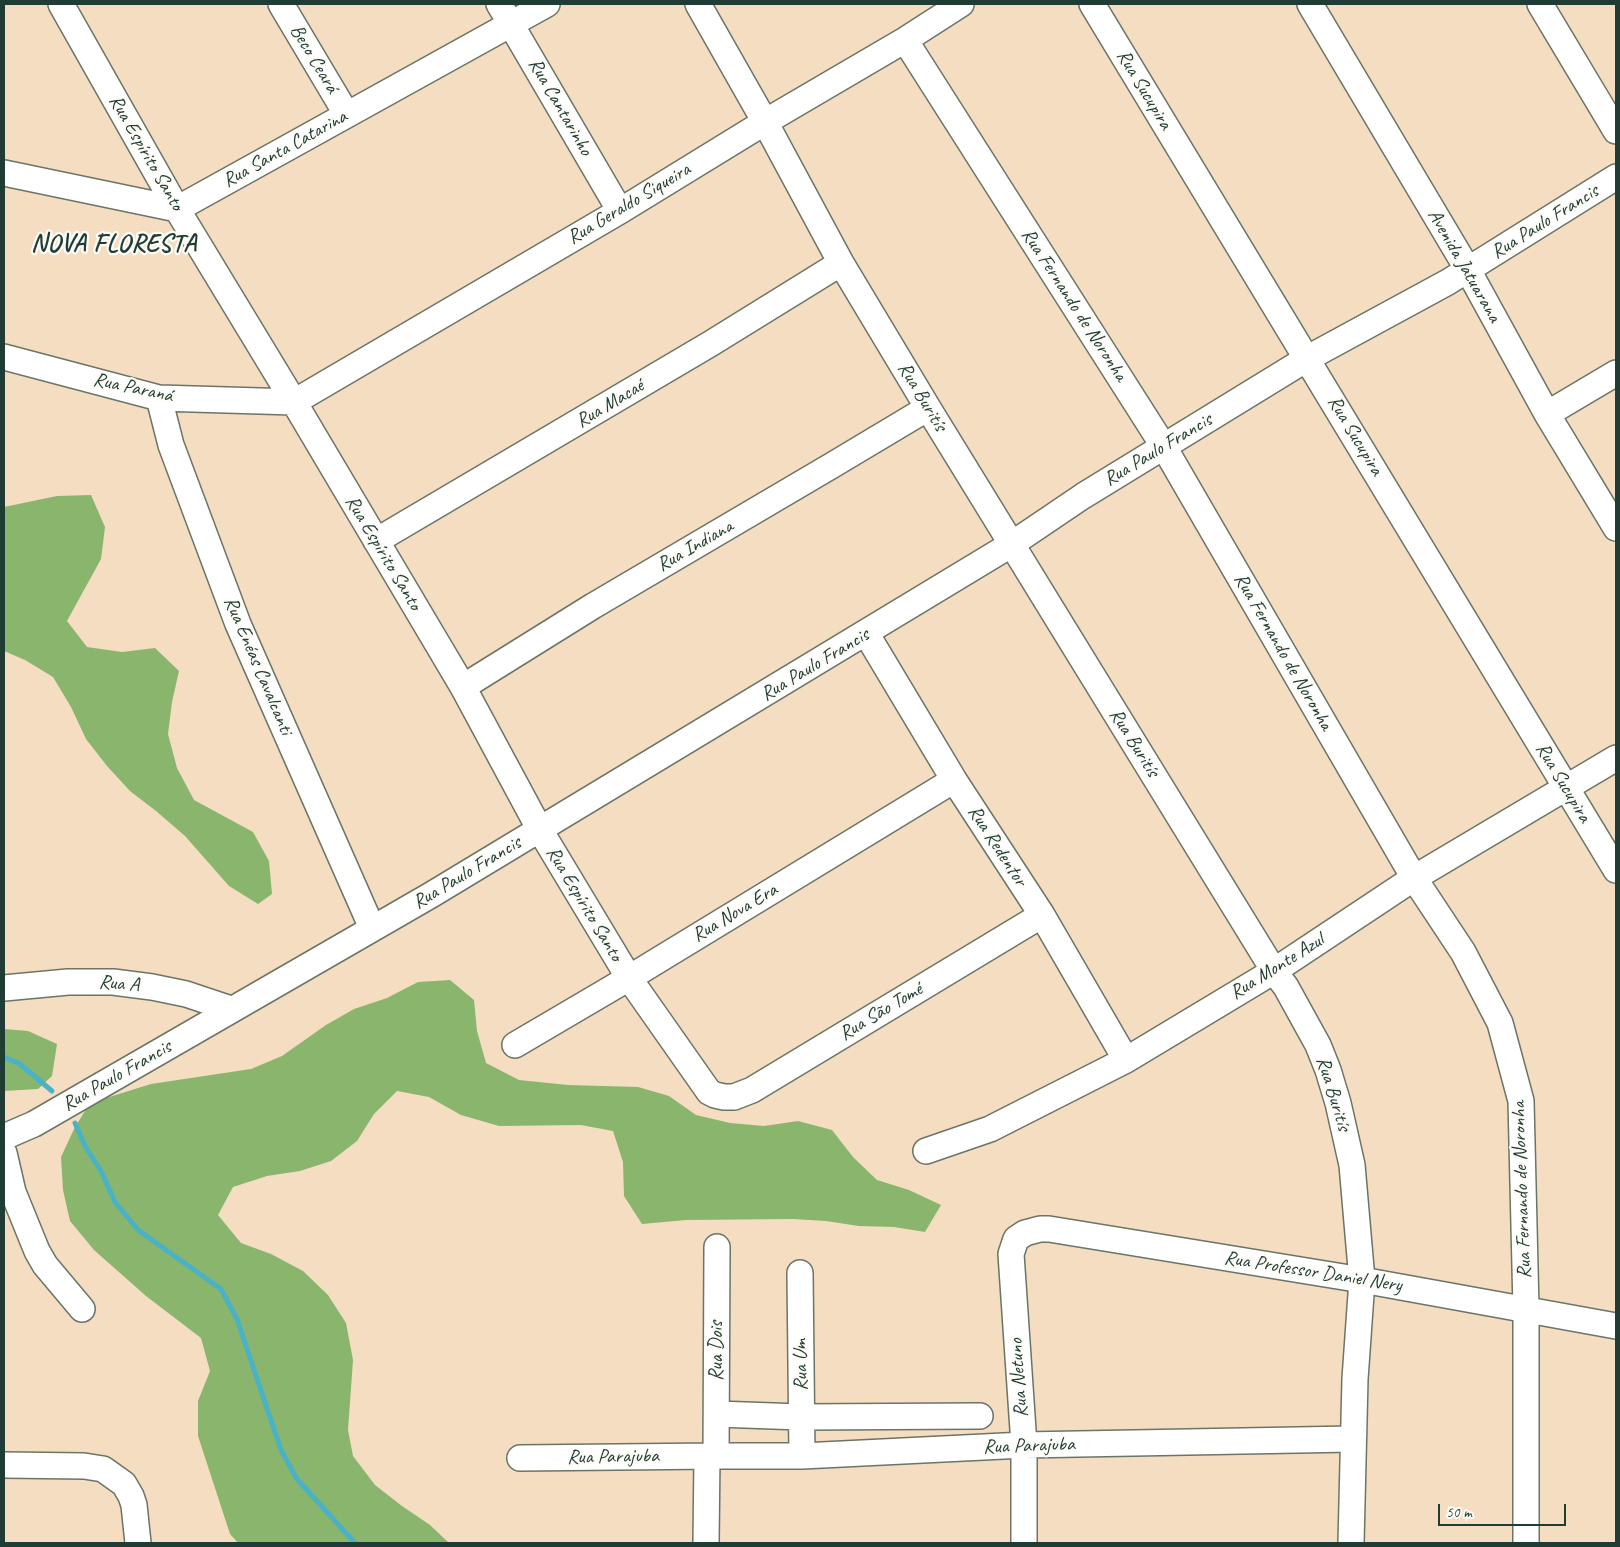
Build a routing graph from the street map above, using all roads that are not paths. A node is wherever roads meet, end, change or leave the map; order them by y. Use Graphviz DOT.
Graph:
graph roads {
  1 [pos="61,4"];
  2 [pos="281,4"];
  3 [pos="547,4"];
  4 [pos="698,4"];
  5 [pos="961,4"];
  6 [pos="1092,4"];
  7 [pos="1310,4"];
  8 [pos="1540,4"];
  9 [pos="505,14"];
  10 [pos="905,40"];
  11 [pos="347,115"];
  12 [pos="765,122"];
  13 [pos="1616,131"];
  14 [pos="4,173"];
  15 [pos="1616,178"];
  16 [pos="177,209"];
  17 [pos="620,211"];
  18 [pos="841,263"];
  19 [pos="1468,270"];
  20 [pos="4,357"];
  21 [pos="1308,358"];
  22 [pos="1616,373"];
  23 [pos="160,398"];
  24 [pos="294,402"];
  25 [pos="928,408"];
  26 [pos="1547,414"];
  27 [pos="1164,447"];
  28 [pos="1616,528"];
  29 [pos="376,540"];
  30 [pos="1012,544"];
  31 [pos="866,634"];
  32 [pos="463,687"];
  33 [pos="1616,758"];
  34 [pos="954,780"];
  35 [pos="1566,788"];
  36 [pos="540,830"];
  37 [pos="1616,870"];
  38 [pos="1414,878"];
  39 [pos="1042,915"];
  40 [pos="372,928"];
  41 [pos="1274,970"];
  42 [pos="628,978"];
  43 [pos="4,988"];
  44 [pos="231,1009"];
  45 [pos="515,1046"];
  46 [pos="1126,1060"];
  47 [pos="715,1095"];
  48 [pos="4,1136"];
  49 [pos="926,1151"];
  50 [pos="4,1153"];
  51 [pos="1013,1243"];
  52 [pos="717,1247"];
  53 [pos="800,1273"];
  54 [pos="1362,1280"];
  55 [pos="82,1309"];
  56 [pos="1526,1309"];
  57 [pos="1616,1326"];
  58 [pos="717,1414"];
  59 [pos="980,1416"];
  60 [pos="801,1417"];
  61 [pos="1352,1440"];
  62 [pos="1024,1445"];
  63 [pos="711,1456"];
  64 [pos="802,1456"];
  65 [pos="520,1458"];
  66 [pos="4,1465"];
  67 [pos="138,1543"];
  68 [pos="706,1543"];
  69 [pos="1024,1543"];
  70 [pos="1351,1543"];
  71 [pos="1526,1543"];
  1 -- 16 [label="street, Rua Espírito Santo"];
  2 -- 11 [label="street, Beco Ceará"];
  3 -- 9 [label="street, Rua Santa Catarina"];
  4 -- 12 [label="street, Rua Buritís"];
  5 -- 10 [label="street, Rua Geraldo Siqueira"];
  6 -- 21 [label="street, Rua Sucupira"];
  7 -- 19 [label="street, Avenida Jatuarana"];
  8 -- 13 [label="street"];
  9 -- 11 [label="street, Rua Santa Catarina"];
  9 -- 17 [label="street, Rua Cantarinho"];
  10 -- 12 [label="street, Rua Geraldo Siqueira"];
  10 -- 27 [label="street, Rua Fernando de Noronha"];
  11 -- 16 [label="street, Rua Santa Catarina"];
  12 -- 17 [label="street, Rua Geraldo Siqueira"];
  12 -- 18 [label="street, Rua Buritís"];
  14 -- 16 [label="street"];
  15 -- 19 [label="street, Rua Paulo Francis"];
  16 -- 24 [label="street, Rua Espírito Santo"];
  17 -- 24 [label="street, Rua Geraldo Siqueira"];
  18 -- 25 [label="street, Rua Buritís"];
  18 -- 29 [label="street, Rua Macaé"];
  19 -- 21 [label="street, Rua Paulo Francis"];
  19 -- 26 [label="street, Avenida Jatuarana"];
  20 -- 23 [label="street, Rua Paraná"];
  21 -- 27 [label="street, Rua Paulo Francis"];
  21 -- 35 [label="street, Rua Sucupira"];
  22 -- 26 [label="street"];
  23 -- 24 [label="street, Rua Paraná"];
  23 -- 40 [label="street, Rua Enéas Cavalcanti"];
  24 -- 29 [label="street, Rua Espírito Santo"];
  25 -- 30 [label="street, Rua Buritís"];
  25 -- 32 [label="street, Rua Indiana"];
  26 -- 28 [label="street, Avenida Jatuarana"];
  27 -- 30 [label="street, Rua Paulo Francis"];
  27 -- 38 [label="street, Rua Fernando de Noronha"];
  29 -- 32 [label="street, Rua Espírito Santo"];
  30 -- 31 [label="street, Rua Paulo Francis"];
  30 -- 41 [label="street, Rua Buritís"];
  31 -- 34 [label="street, Rua Redentor"];
  31 -- 36 [label="street, Rua Paulo Francis"];
  32 -- 36 [label="street, Rua Espírito Santo"];
  33 -- 35 [label="street, Rua Monte Azul"];
  34 -- 39 [label="street, Rua Redentor"];
  34 -- 42 [label="street, Rua Nova Era"];
  35 -- 37 [label="street, Rua Sucupira"];
  35 -- 38 [label="street, Rua Monte Azul"];
  36 -- 40 [label="street, Rua Paulo Francis"];
  36 -- 42 [label="street, Rua Espírito Santo"];
  38 -- 41 [label="street, Rua Monte Azul"];
  38 -- 56 [label="street, Rua Fernando de Noronha"];
  39 -- 46 [label="street, Rua Redentor"];
  39 -- 47 [label="street, Rua São Tomé"];
  40 -- 44 [label="street, Rua Paulo Francis"];
  41 -- 46 [label="street, Rua Monte Azul"];
  41 -- 54 [label="street, Rua Buritís"];
  42 -- 45 [label="street, Rua Nova Era"];
  42 -- 47 [label="street, Rua Espírito Santo"];
  43 -- 44 [label="street, Rua A"];
  44 -- 48 [label="street, Rua Paulo Francis"];
  46 -- 49 [label="street, Rua Monte Azul"];
  50 -- 55 [label="street"];
  51 -- 54 [label="street, Rua Professor Daniel Nery"];
  51 -- 62 [label="street, Rua Netuno"];
  52 -- 58 [label="street, Rua Dois"];
  53 -- 60 [label="street, Rua Um"];
  54 -- 56 [label="street, Rua Professor Daniel Nery"];
  54 -- 61 [label="street, Rua Buritís"];
  56 -- 57 [label="street, Rua Professor Daniel Nery"];
  56 -- 71 [label="street, Rua Fernando de Noronha"];
  58 -- 60 [label="street"];
  58 -- 63 [label="street, Rua Dois"];
  59 -- 60 [label="street"];
  60 -- 64 [label="street, Rua Um"];
  61 -- 62 [label="street, Rua Parajuba"];
  61 -- 70 [label="street, Rua Buritís"];
  62 -- 64 [label="street, Rua Parajuba"];
  62 -- 69 [label="street, Rua Netuno"];
  63 -- 64 [label="street, Rua Parajuba"];
  63 -- 65 [label="street, Rua Parajuba"];
  63 -- 68 [label="street"];
  66 -- 67 [label="street"];
}
